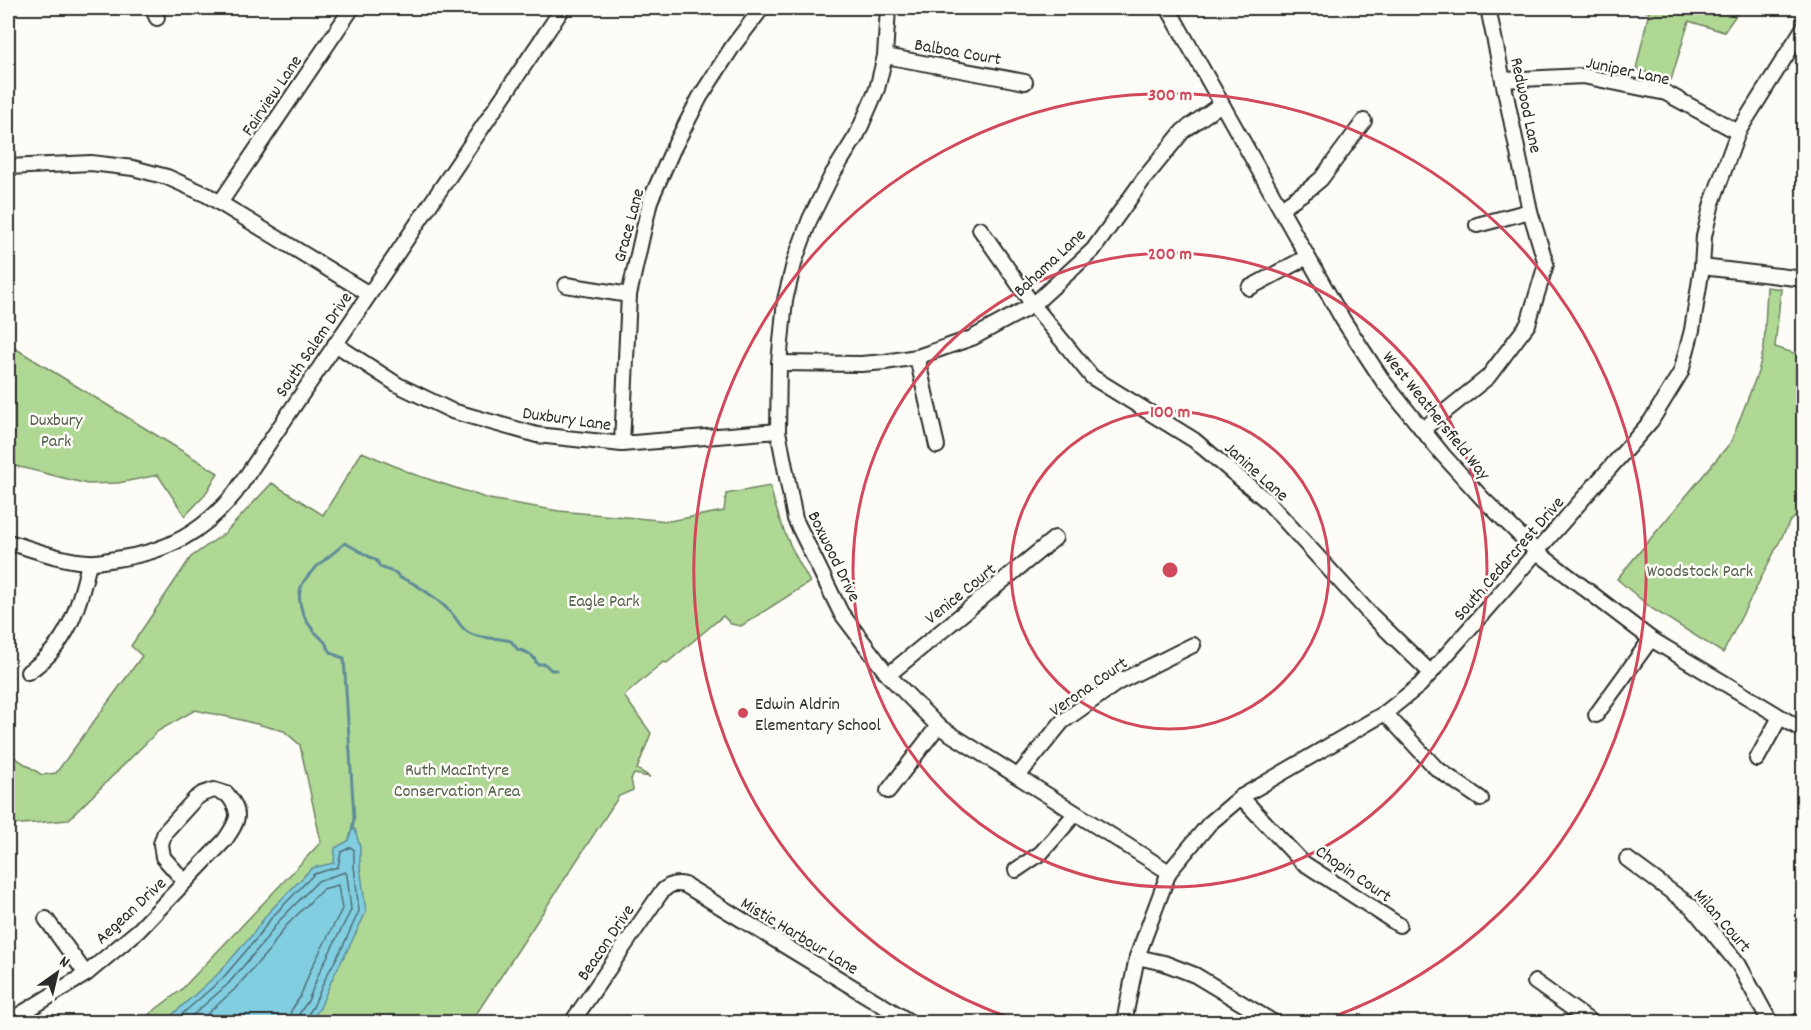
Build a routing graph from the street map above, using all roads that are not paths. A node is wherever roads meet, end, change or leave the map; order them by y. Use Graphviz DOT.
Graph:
graph roads {
  1 [pos="352,8"];
  2 [pos="563,8"];
  3 [pos="762,8"];
  4 [pos="888,8"];
  5 [pos="1168,8"];
  6 [pos="1488,8"];
  7 [pos="1803,27"];
  8 [pos="885,56"];
  9 [pos="1503,80"];
  10 [pos="1025,82"];
  11 [pos="1221,104"];
  12 [pos="1364,121"];
  13 [pos="1738,132"];
  14 [pos="8,167"];
  15 [pos="220,203"];
  16 [pos="1281,208"];
  17 [pos="1530,211"];
  18 [pos="1477,225"];
  19 [pos="980,229"];
  20 [pos="1307,257"];
  21 [pos="1702,267"];
  22 [pos="1803,279"];
  23 [pos="566,285"];
  24 [pos="1249,288"];
  25 [pos="369,294"];
  26 [pos="629,295"];
  27 [pos="1034,305"];
  28 [pos="335,344"];
  29 [pos="917,357"];
  30 [pos="779,363"];
  31 [pos="1422,430"];
  32 [pos="778,431"];
  33 [pos="622,444"];
  34 [pos="936,446"];
  35 [pos="1054,538"];
  36 [pos="8,542"];
  37 [pos="1537,552"];
  38 [pos="89,562"];
  39 [pos="1651,639"];
  40 [pos="1194,645"];
  41 [pos="27,672"];
  42 [pos="1431,673"];
  43 [pos="888,675"];
  44 [pos="1385,713"];
  45 [pos="1596,715"];
  46 [pos="1780,717"];
  47 [pos="938,726"];
  48 [pos="1803,731"];
  49 [pos="1757,759"];
  50 [pos="1018,776"];
  51 [pos="888,791"];
  52 [pos="1241,797"];
  53 [pos="1481,799"];
  54 [pos="1075,814"];
  55 [pos="1627,859"];
  56 [pos="1016,870"];
  57 [pos="1169,873"];
  58 [pos="185,882"];
  59 [pos="670,884"];
  60 [pos="46,919"];
  61 [pos="1399,925"];
  62 [pos="1137,957"];
  63 [pos="86,974"];
  64 [pos="1535,982"];
  65 [pos="1803,1020"];
  66 [pos="8,1023"];
  67 [pos="572,1023"];
  68 [pos="910,1023"];
  69 [pos="1124,1023"];
  70 [pos="1273,1023"];
  71 [pos="1591,1023"];
  72 [pos="1770,1023"];
  73 [pos="1797,1023"];
  1 -- 15 [label="street, Fairview Lane"];
  2 -- 25 [label="street, South Salem Drive"];
  3 -- 26 [label="street, Grace Lane"];
  4 -- 8 [label="street, Boxwood Drive"];
  5 -- 11 [label="street, West Weathersfield Way"];
  6 -- 9 [label="street, Redwood Lane"];
  7 -- 13 [label="street, South Cedarcrest Drive"];
  8 -- 10 [label="street, Balboa Court"];
  8 -- 30 [label="street, Boxwood Drive"];
  9 -- 13 [label="street, Juniper Lane"];
  9 -- 17 [label="street, Redwood Lane"];
  11 -- 16 [label="street, West Weathersfield Way"];
  11 -- 27 [label="street, Bahama Lane"];
  12 -- 16 [label="street"];
  13 -- 21 [label="street, South Cedarcrest Drive"];
  14 -- 15 [label="street"];
  15 -- 25 [label="street"];
  16 -- 20 [label="street, West Weathersfield Way"];
  17 -- 18 [label="street"];
  17 -- 31 [label="street, Redwood Lane"];
  19 -- 27 [label="street, Janine Lane"];
  20 -- 24 [label="street"];
  20 -- 31 [label="street, West Weathersfield Way"];
  21 -- 22 [label="street"];
  21 -- 37 [label="street, South Cedarcrest Drive"];
  23 -- 26 [label="street"];
  25 -- 28 [label="street, South Salem Drive"];
  26 -- 33 [label="street, Grace Lane"];
  27 -- 29 [label="street, Bahama Lane"];
  27 -- 42 [label="street, Janine Lane"];
  28 -- 33 [label="street, Duxbury Lane"];
  28 -- 38 [label="street, South Salem Drive"];
  29 -- 30 [label="street, Bahama Lane"];
  29 -- 34 [label="street"];
  30 -- 32 [label="street, Boxwood Drive"];
  31 -- 37 [label="street, West Weathersfield Way"];
  32 -- 33 [label="street, Duxbury Lane"];
  32 -- 43 [label="street, Boxwood Drive"];
  35 -- 43 [label="street, Venice Court"];
  36 -- 38 [label="street, South Salem Drive"];
  37 -- 39 [label="street, West Weathersfield Way"];
  37 -- 42 [label="street, South Cedarcrest Drive"];
  38 -- 41 [label="street"];
  39 -- 45 [label="street"];
  39 -- 46 [label="street, West Weathersfield Way"];
  40 -- 50 [label="street, Verona Court"];
  42 -- 44 [label="street, South Cedarcrest Drive"];
  43 -- 47 [label="street, Boxwood Drive"];
  44 -- 52 [label="street, South Cedarcrest Drive"];
  44 -- 53 [label="street"];
  46 -- 48 [label="street, West Weathersfield Way"];
  46 -- 49 [label="street"];
  47 -- 50 [label="street, Boxwood Drive"];
  47 -- 51 [label="street"];
  50 -- 54 [label="street, Boxwood Drive"];
  52 -- 57 [label="street, South Cedarcrest Drive"];
  52 -- 61 [label="street, Chopin Court"];
  54 -- 56 [label="street"];
  54 -- 57 [label="street, Boxwood Drive"];
  55 -- 72 [label="street, Milan Court"];
  57 -- 62 [label="street, South Cedarcrest Drive"];
  58 -- 58 [label="street, Aegean Drive"];
  58 -- 63 [label="street, Aegean Drive"];
  59 -- 67 [label="street, Beacon Drive"];
  59 -- 68 [label="street, Mistic Harbour Lane"];
  60 -- 63 [label="street"];
  62 -- 69 [label="street, South Cedarcrest Drive"];
  62 -- 70 [label="street"];
  63 -- 66 [label="street, Aegean Drive"];
  64 -- 71 [label="street"];
  65 -- 73 [label="street"];
}
